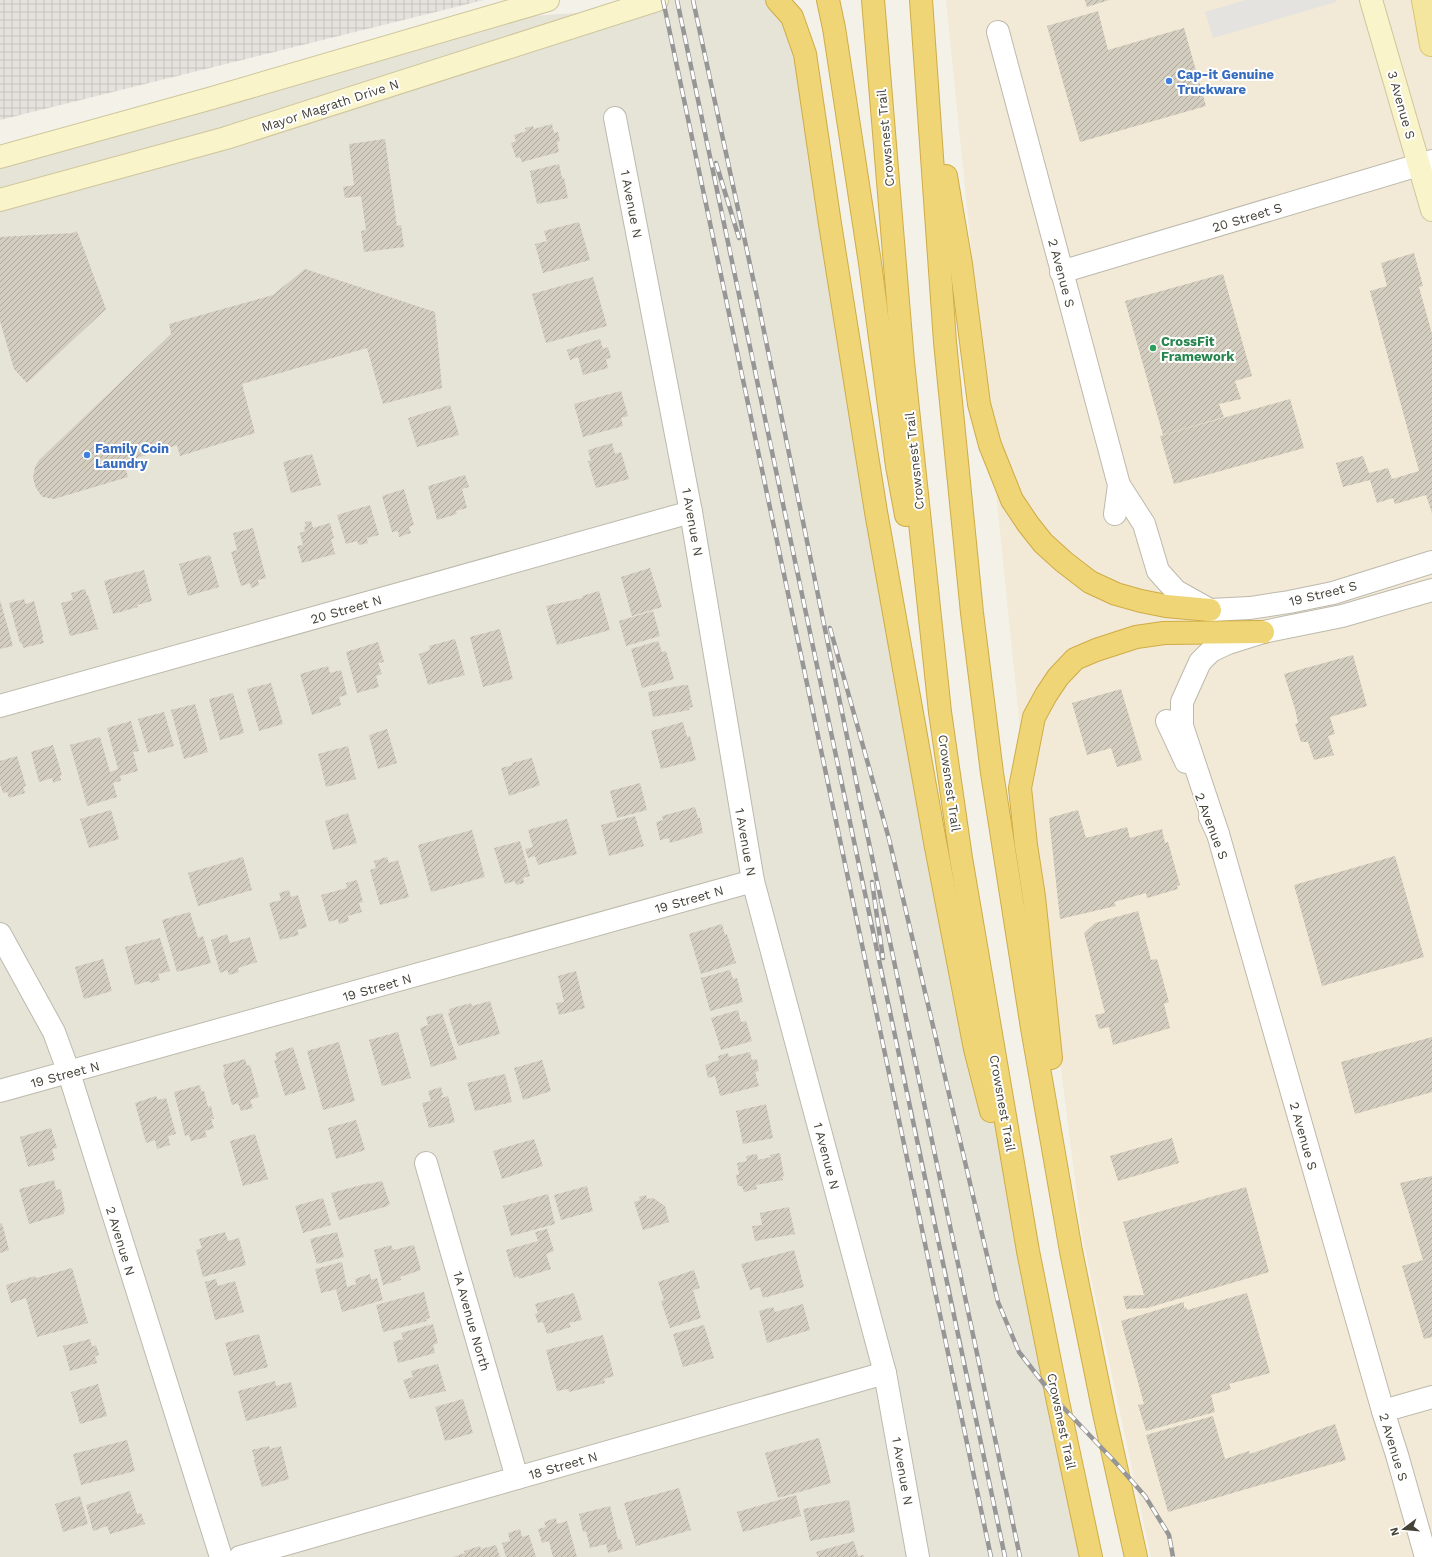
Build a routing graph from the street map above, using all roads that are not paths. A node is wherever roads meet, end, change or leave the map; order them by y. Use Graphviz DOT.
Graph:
graph roads {
  1 [pos="548,0"];
  2 [pos="657,0"];
  3 [pos="777,0"];
  4 [pos="828,0"];
  5 [pos="1371,0"];
  6 [pos="1417,0"];
  7 [pos="1423,0"];
  8 [pos="921,2"];
  9 [pos="874,9"];
  10 [pos="998,32"];
  11 [pos="924,38"];
  12 [pos="1432,46"];
  13 [pos="615,118"];
  14 [pos="0,157"];
  15 [pos="1426,163"];
  16 [pos="0,200"];
  17 [pos="1432,210"];
  18 [pos="1061,272"];
  19 [pos="1119,485"];
  20 [pos="692,512"];
  21 [pos="1115,514"];
  22 [pos="1432,562"];
  23 [pos="1432,590"];
  24 [pos="1210,610"];
  25 [pos="1263,632"];
  26 [pos="0,706"];
  27 [pos="940,712"];
  28 [pos="1167,721"];
  29 [pos="1218,834"];
  30 [pos="753,881"];
  31 [pos="0,934"];
  32 [pos="69,1073"];
  33 [pos="0,1091"];
  34 [pos="426,1163"];
  35 [pos="1071,1250"];
  36 [pos="1028,1251"];
  37 [pos="885,1373"];
  38 [pos="1432,1397"];
  39 [pos="1383,1411"];
  40 [pos="517,1478"];
  41 [pos="221,1557"];
  42 [pos="240,1557"];
  43 [pos="918,1557"];
  44 [pos="1091,1557"];
  45 [pos="1136,1557"];
  46 [pos="1426,1557"];
  1 -- 14 [label="main road"];
  2 -- 16 [label="main road, Mayor Magrath Drive N"];
  3 -- 36 [label="highway"];
  4 -- 27 [label="highway"];
  5 -- 15 [label="main road, 3 Avenue S"];
  6 -- 12 [label="main road"];
  7 -- 12 [label="main road"];
  8 -- 11 [label="highway"];
  9 -- 27 [label="highway, Crowsnest Trail"];
  10 -- 18 [label="street, 2 Avenue S"];
  11 -- 24 [label="highway"];
  11 -- 35 [label="highway"];
  13 -- 20 [label="street, 1 Avenue N"];
  15 -- 17 [label="main road, 3 Avenue S"];
  15 -- 18 [label="street, 20 Street S"];
  18 -- 19 [label="street, 2 Avenue S"];
  19 -- 21 [label="street, 2 Avenue S"];
  19 -- 24 [label="street"];
  20 -- 26 [label="street, 20 Street N"];
  20 -- 30 [label="street, 1 Avenue N"];
  22 -- 24 [label="street, 19 Street S"];
  23 -- 25 [label="street, 19 Street S"];
  25 -- 29 [label="street, 19 Street S"];
  25 -- 35 [label="highway"];
  27 -- 36 [label="highway, Crowsnest Trail"];
  28 -- 29 [label="street, 2 Avenue S"];
  29 -- 39 [label="street, 2 Avenue S"];
  30 -- 32 [label="street, 19 Street N"];
  30 -- 37 [label="street, 1 Avenue N"];
  31 -- 32 [label="street, 2 Avenue N"];
  32 -- 33 [label="street, 19 Street N"];
  32 -- 41 [label="street, 2 Avenue N"];
  34 -- 40 [label="street, 1A Avenue North"];
  35 -- 45 [label="highway"];
  36 -- 44 [label="highway, Crowsnest Trail"];
  37 -- 40 [label="street, 18 Street N"];
  37 -- 43 [label="street, 1 Avenue N"];
  38 -- 39 [label="street"];
  39 -- 46 [label="street, 2 Avenue S"];
  40 -- 42 [label="street, 18 Street N"];
}
